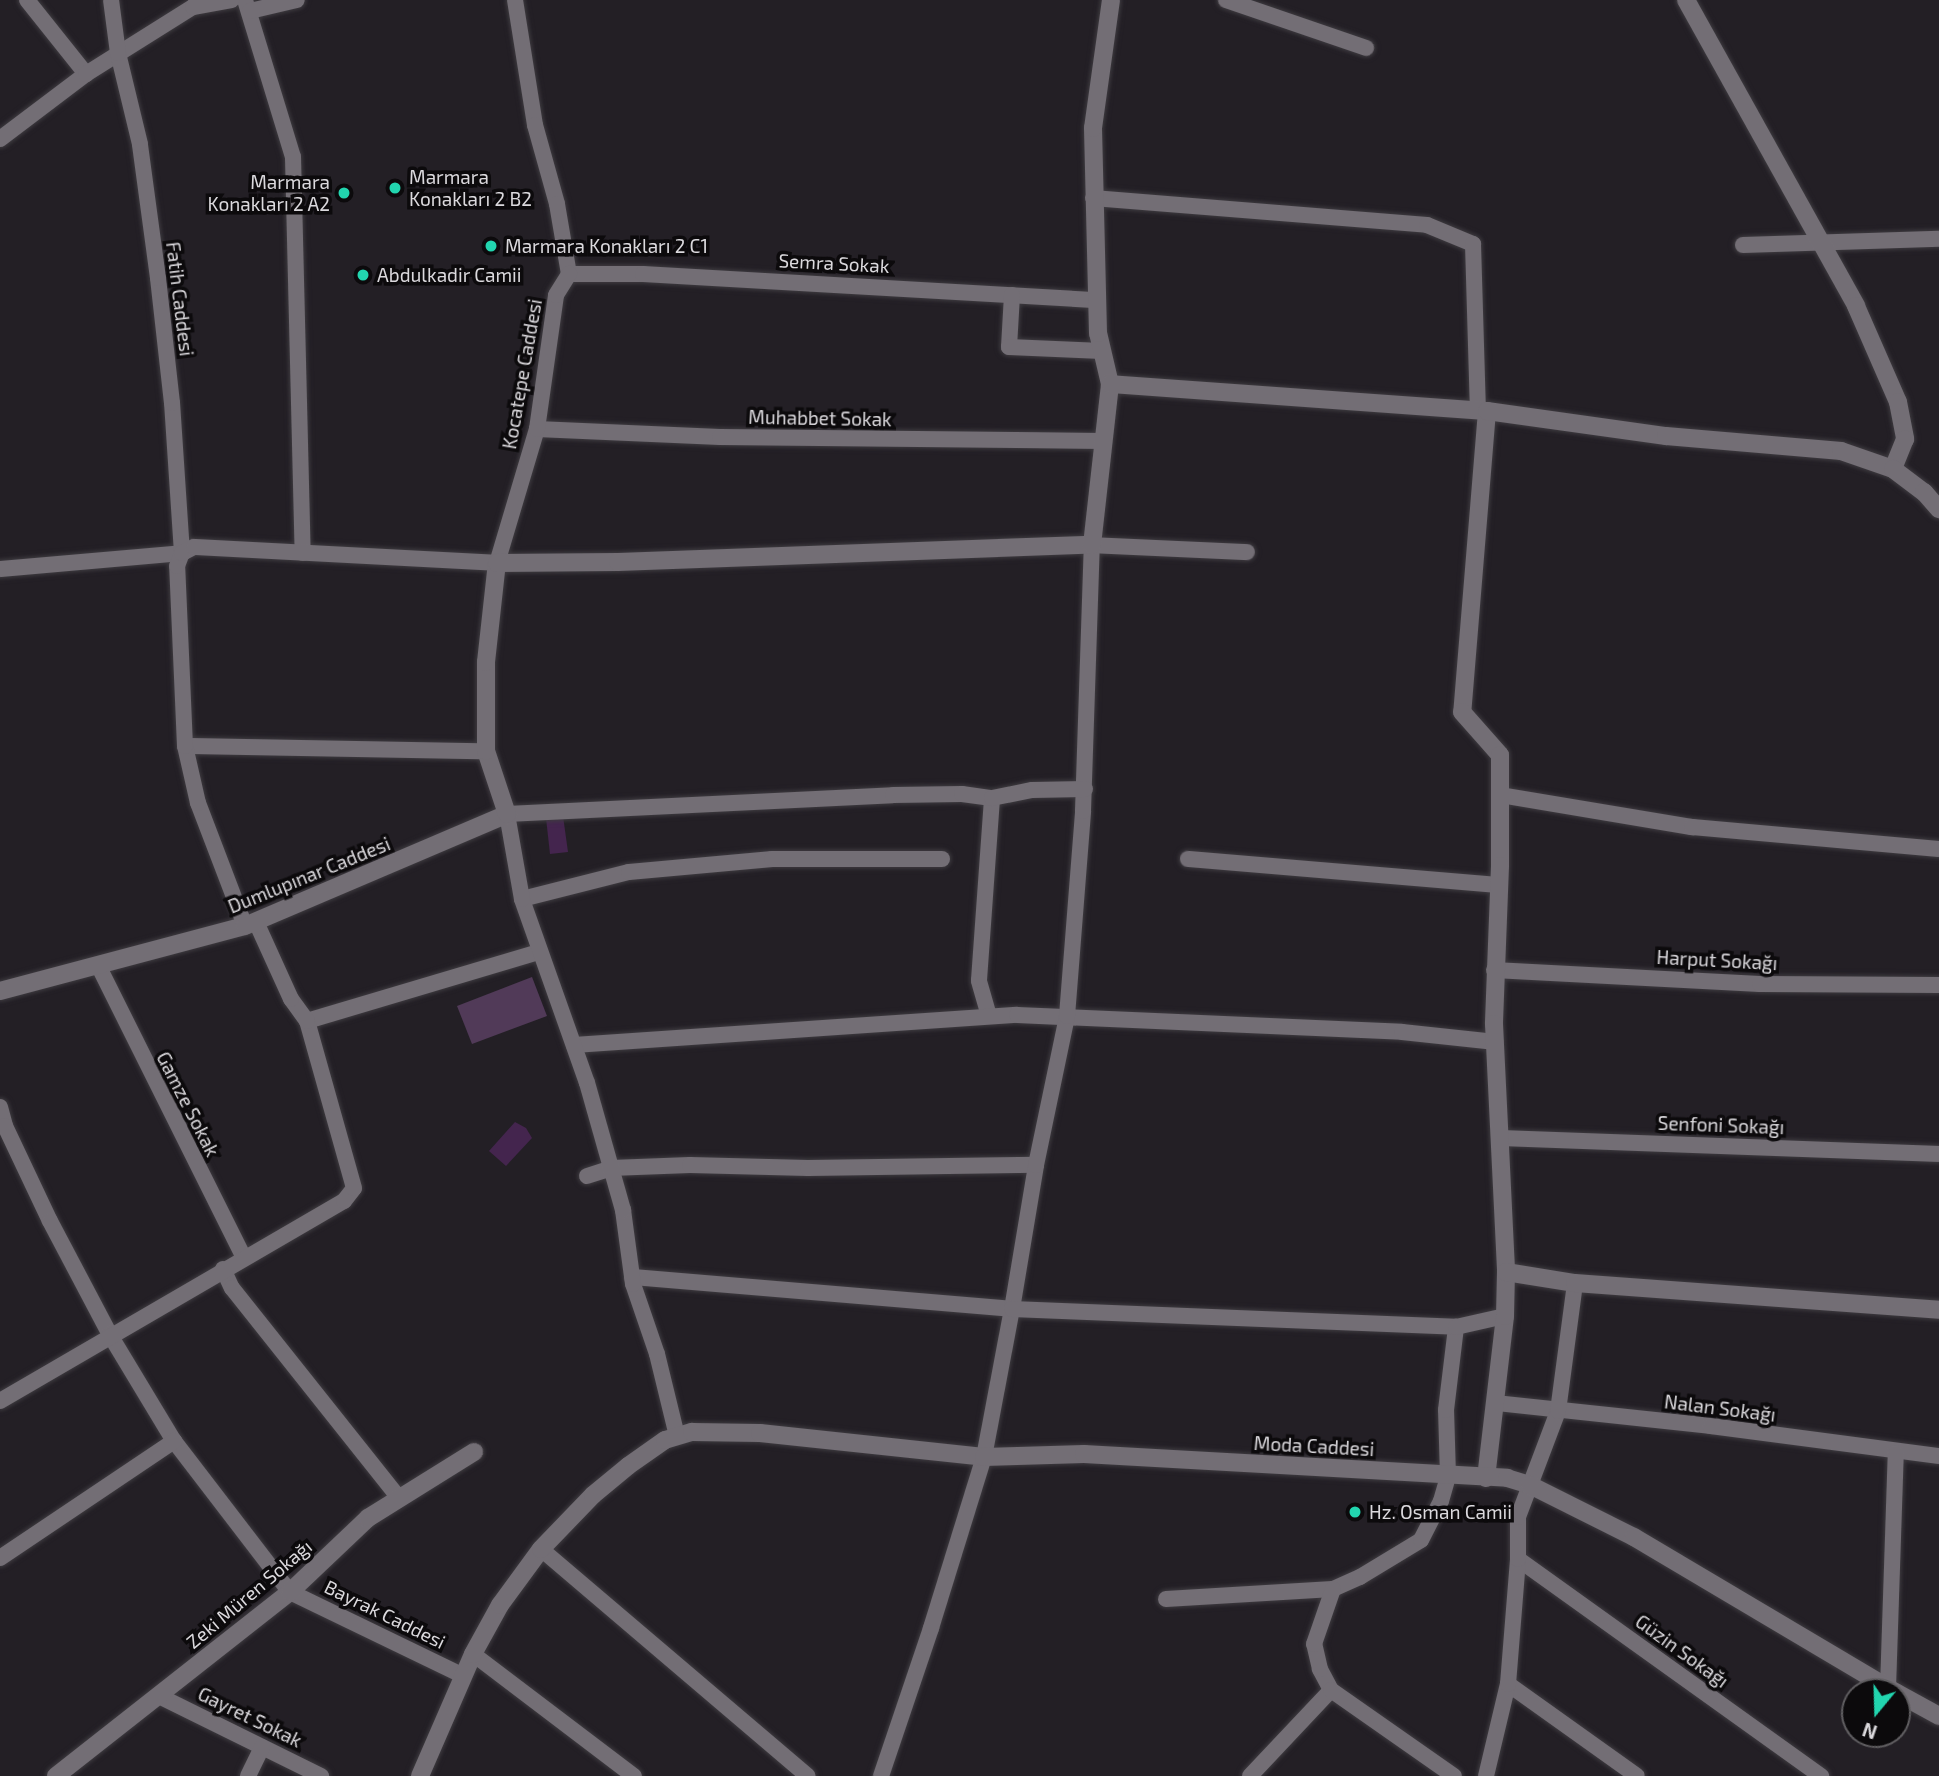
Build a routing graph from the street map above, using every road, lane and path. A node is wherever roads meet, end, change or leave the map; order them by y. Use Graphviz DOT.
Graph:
graph roads {
  1 [pos="27,0"];
  2 [pos="111,0"];
  3 [pos="231,0"];
  4 [pos="297,0"];
  5 [pos="515,0"];
  6 [pos="1111,0"];
  7 [pos="1226,0"];
  8 [pos="1686,0"];
  9 [pos="248,6"];
  10 [pos="1366,48"];
  11 [pos="118,53"];
  12 [pos="86,74"];
  13 [pos="0,139"];
  14 [pos="1093,198"];
  15 [pos="1939,239"];
  16 [pos="1743,245"];
  17 [pos="1821,245"];
  18 [pos="569,274"];
  19 [pos="1012,295"];
  20 [pos="1097,300"];
  21 [pos="1102,351"];
  22 [pos="1110,384"];
  23 [pos="1483,411"];
  24 [pos="537,429"];
  25 [pos="1103,441"];
  26 [pos="1893,469"];
  27 [pos="1939,509"];
  28 [pos="1092,545"];
  29 [pos="182,552"];
  30 [pos="1247,552"];
  31 [pos="303,553"];
  32 [pos="497,563"];
  33 [pos="0,569"];
  34 [pos="185,746"];
  35 [pos="486,751"];
  36 [pos="1084,789"];
  37 [pos="1500,795"];
  38 [pos="992,798"];
  39 [pos="507,814"];
  40 [pos="1939,849"];
  41 [pos="942,859"];
  42 [pos="1188,859"];
  43 [pos="1499,885"];
  44 [pos="522,899"];
  45 [pos="251,924"];
  46 [pos="539,952"];
  47 [pos="99,967"];
  48 [pos="1494,970"];
  49 [pos="1939,985"];
  50 [pos="0,991"];
  51 [pos="989,1016"];
  52 [pos="1067,1016"];
  53 [pos="307,1021"];
  54 [pos="1495,1042"];
  55 [pos="574,1045"];
  56 [pos="0,1107"];
  57 [pos="1502,1138"];
  58 [pos="1939,1154"];
  59 [pos="1036,1164"];
  60 [pos="611,1168"];
  61 [pos="587,1176"];
  62 [pos="244,1258"];
  63 [pos="222,1269"];
  64 [pos="1506,1272"];
  65 [pos="632,1277"];
  66 [pos="1575,1283"];
  67 [pos="1012,1309"];
  68 [pos="1939,1310"];
  69 [pos="1505,1316"];
  70 [pos="1456,1327"];
  71 [pos="110,1335"];
  72 [pos="0,1401"];
  73 [pos="1496,1403"];
  74 [pos="1558,1411"];
  75 [pos="677,1436"];
  76 [pos="174,1441"];
  77 [pos="474,1451"];
  78 [pos="1896,1453"];
  79 [pos="984,1457"];
  80 [pos="1939,1457"];
  81 [pos="1448,1476"];
  82 [pos="1486,1478"];
  83 [pos="1530,1485"];
  84 [pos="398,1497"];
  85 [pos="541,1549"];
  86 [pos="0,1558"];
  87 [pos="1518,1559"];
  88 [pos="1333,1589"];
  89 [pos="290,1592"];
  90 [pos="1166,1599"];
  91 [pos="473,1654"];
  92 [pos="462,1675"];
  93 [pos="1871,1678"];
  94 [pos="1893,1678"];
  95 [pos="1508,1684"];
  96 [pos="1331,1690"];
  97 [pos="159,1696"];
  98 [pos="1911,1701"];
  99 [pos="1939,1716"];
  100 [pos="262,1747"];
  101 [pos="423,1775"];
  102 [pos="57,1776"];
  103 [pos="248,1776"];
  104 [pos="321,1776"];
  105 [pos="634,1776"];
  106 [pos="807,1776"];
  107 [pos="881,1776"];
  108 [pos="1250,1776"];
  109 [pos="1454,1776"];
  110 [pos="1486,1776"];
  111 [pos="1637,1776"];
  112 [pos="1821,1776"];
  1 -- 12 [label="street"];
  2 -- 11 [label="street, Fatih Caddesi"];
  3 -- 11 [label="street"];
  4 -- 9 [label="street"];
  5 -- 18 [label="street"];
  6 -- 14 [label="street"];
  7 -- 10 [label="street"];
  8 -- 17 [label="street"];
  9 -- 31 [label="street"];
  11 -- 12 [label="street"];
  11 -- 29 [label="street, Fatih Caddesi"];
  12 -- 13 [label="street"];
  14 -- 20 [label="street"];
  14 -- 23 [label="street"];
  15 -- 17 [label="street"];
  16 -- 17 [label="street"];
  17 -- 26 [label="street"];
  18 -- 19 [label="street, Semra Sokak"];
  18 -- 24 [label="street, Kocatepe Caddesi"];
  19 -- 20 [label="street, Semra Sokak"];
  19 -- 21 [label="street"];
  20 -- 21 [label="street"];
  21 -- 22 [label="street"];
  22 -- 23 [label="street"];
  22 -- 25 [label="street"];
  23 -- 26 [label="street"];
  23 -- 37 [label="street"];
  24 -- 25 [label="street, Muhabbet Sokak"];
  24 -- 32 [label="street, Kocatepe Caddesi"];
  25 -- 28 [label="street"];
  26 -- 27 [label="street"];
  28 -- 30 [label="street"];
  28 -- 32 [label="street"];
  28 -- 36 [label="street"];
  29 -- 31 [label="street"];
  29 -- 33 [label="street"];
  29 -- 34 [label="street, Fatih Caddesi"];
  31 -- 32 [label="street"];
  32 -- 35 [label="street"];
  34 -- 35 [label="street"];
  34 -- 45 [label="street, Fatih Caddesi"];
  35 -- 39 [label="street"];
  36 -- 38 [label="street"];
  36 -- 52 [label="street"];
  37 -- 40 [label="street"];
  37 -- 43 [label="street"];
  38 -- 39 [label="street"];
  38 -- 51 [label="street"];
  39 -- 44 [label="street"];
  39 -- 45 [label="street, Dumlupınar Caddesi"];
  41 -- 44 [label="street"];
  42 -- 43 [label="street"];
  43 -- 48 [label="street"];
  44 -- 46 [label="street"];
  45 -- 47 [label="street, Dumlupınar Caddesi"];
  45 -- 53 [label="street, Fatih Caddesi"];
  46 -- 53 [label="street"];
  46 -- 55 [label="street"];
  47 -- 50 [label="street, Dumlupınar Caddesi"];
  47 -- 62 [label="street, Gamze Sokak"];
  48 -- 49 [label="street, Harput Sokağı"];
  48 -- 54 [label="street"];
  51 -- 52 [label="street"];
  51 -- 55 [label="street"];
  52 -- 54 [label="street"];
  52 -- 59 [label="street"];
  53 -- 62 [label="street, Fatih Caddesi"];
  54 -- 57 [label="street"];
  55 -- 60 [label="street"];
  56 -- 71 [label="street"];
  57 -- 58 [label="street, Senfoni Sokağı"];
  57 -- 64 [label="street"];
  59 -- 60 [label="street"];
  59 -- 67 [label="street"];
  60 -- 61 [label="street"];
  60 -- 65 [label="street"];
  62 -- 63 [label="street"];
  63 -- 71 [label="street"];
  63 -- 84 [label="street"];
  64 -- 66 [label="street"];
  64 -- 69 [label="street"];
  65 -- 67 [label="street"];
  65 -- 75 [label="street"];
  66 -- 68 [label="street"];
  66 -- 74 [label="street"];
  67 -- 70 [label="street"];
  67 -- 79 [label="street"];
  69 -- 70 [label="street"];
  69 -- 73 [label="street"];
  70 -- 81 [label="street"];
  71 -- 72 [label="street"];
  71 -- 76 [label="street"];
  73 -- 74 [label="street, Nalan Sokağı"];
  73 -- 82 [label="street"];
  74 -- 78 [label="street, Nalan Sokağı"];
  74 -- 83 [label="street"];
  75 -- 79 [label="street, Moda Caddesi"];
  75 -- 85 [label="street"];
  76 -- 86 [label="street"];
  76 -- 89 [label="street"];
  77 -- 84 [label="street, Zeki Müren Sokağı"];
  78 -- 80 [label="street, Nalan Sokağı"];
  78 -- 94 [label="street"];
  79 -- 81 [label="street, Moda Caddesi"];
  79 -- 107 [label="street"];
  81 -- 82 [label="street, Moda Caddesi"];
  81 -- 88 [label="street"];
  82 -- 83 [label="street, Moda Caddesi"];
  83 -- 87 [label="street"];
  83 -- 93 [label="street, Moda Caddesi"];
  84 -- 89 [label="street, Zeki Müren Sokağı"];
  85 -- 91 [label="street"];
  85 -- 106 [label="street"];
  87 -- 95 [label="street"];
  87 -- 112 [label="street, Güzin Sokağı"];
  88 -- 90 [label="street"];
  88 -- 96 [label="street"];
  89 -- 92 [label="street, Bayrak Caddesi"];
  89 -- 97 [label="street, Zeki Müren Sokağı"];
  91 -- 92 [label="street"];
  91 -- 105 [label="street"];
  92 -- 101 [label="street"];
  95 -- 110 [label="street"];
  95 -- 111 [label="street"];
  96 -- 108 [label="street"];
  96 -- 109 [label="street"];
  97 -- 100 [label="street, Gayret Sokak"];
  97 -- 102 [label="street, Zeki Müren Sokağı"];
  98 -- 99 [label="street, Moda Caddesi"];
  100 -- 103 [label="street"];
  100 -- 104 [label="street, Gayret Sokak"];
}
